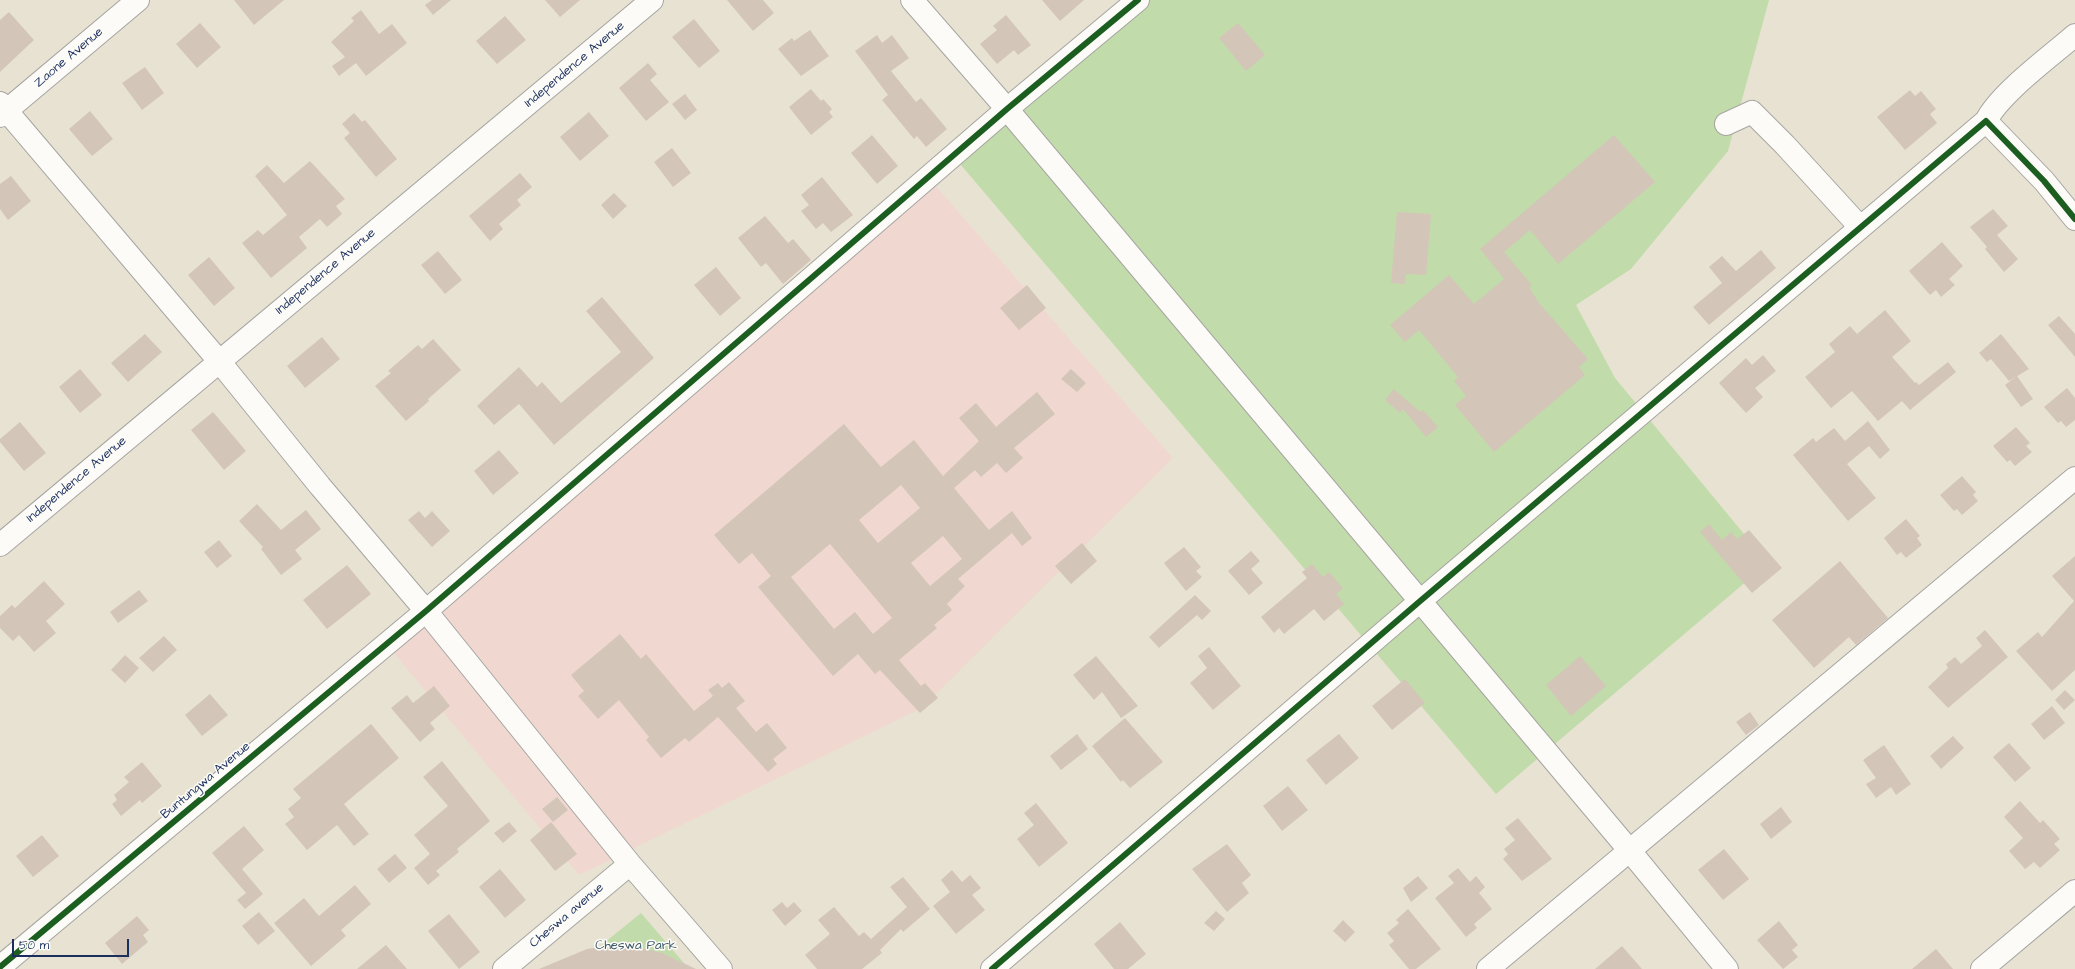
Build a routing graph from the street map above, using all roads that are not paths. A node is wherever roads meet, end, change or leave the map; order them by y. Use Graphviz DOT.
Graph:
graph roads {
  1 [pos="138,0"];
  2 [pos="652,0"];
  3 [pos="912,0"];
  4 [pos="1138,0"];
  5 [pos="2075,35"];
  6 [pos="1007,109"];
  7 [pos="2,110"];
  8 [pos="1986,121"];
  9 [pos="1726,124"];
  10 [pos="2075,219"];
  11 [pos="1860,227"];
  12 [pos="219,361"];
  13 [pos="2075,478"];
  14 [pos="0,545"];
  15 [pos="1419,602"];
  16 [pos="426,611"];
  17 [pos="1630,851"];
  18 [pos="630,864"];
  19 [pos="2075,890"];
  20 [pos="0,968"];
  21 [pos="504,969"];
  22 [pos="721,969"];
  23 [pos="992,969"];
  24 [pos="1488,969"];
  25 [pos="1727,969"];
  26 [pos="1982,969"];
  1 -- 7 [label="street, Zaone Avenue"];
  2 -- 12 [label="street, Independence Avenue"];
  3 -- 6 [label="street"];
  4 -- 6 [label="street, Buntungwa Avenue"];
  5 -- 8 [label="street"];
  6 -- 15 [label="street"];
  6 -- 16 [label="street, Buntungwa Avenue"];
  7 -- 12 [label="street"];
  8 -- 10 [label="street"];
  8 -- 11 [label="street"];
  9 -- 11 [label="street"];
  11 -- 15 [label="street"];
  12 -- 14 [label="street, Independence Avenue"];
  12 -- 16 [label="street"];
  13 -- 17 [label="street"];
  15 -- 17 [label="street"];
  15 -- 23 [label="street"];
  16 -- 18 [label="street"];
  16 -- 20 [label="street, Buntungwa Avenue"];
  17 -- 24 [label="street"];
  17 -- 25 [label="street"];
  18 -- 21 [label="street, Cheswa avenue"];
  18 -- 22 [label="street"];
  19 -- 26 [label="street"];
}
